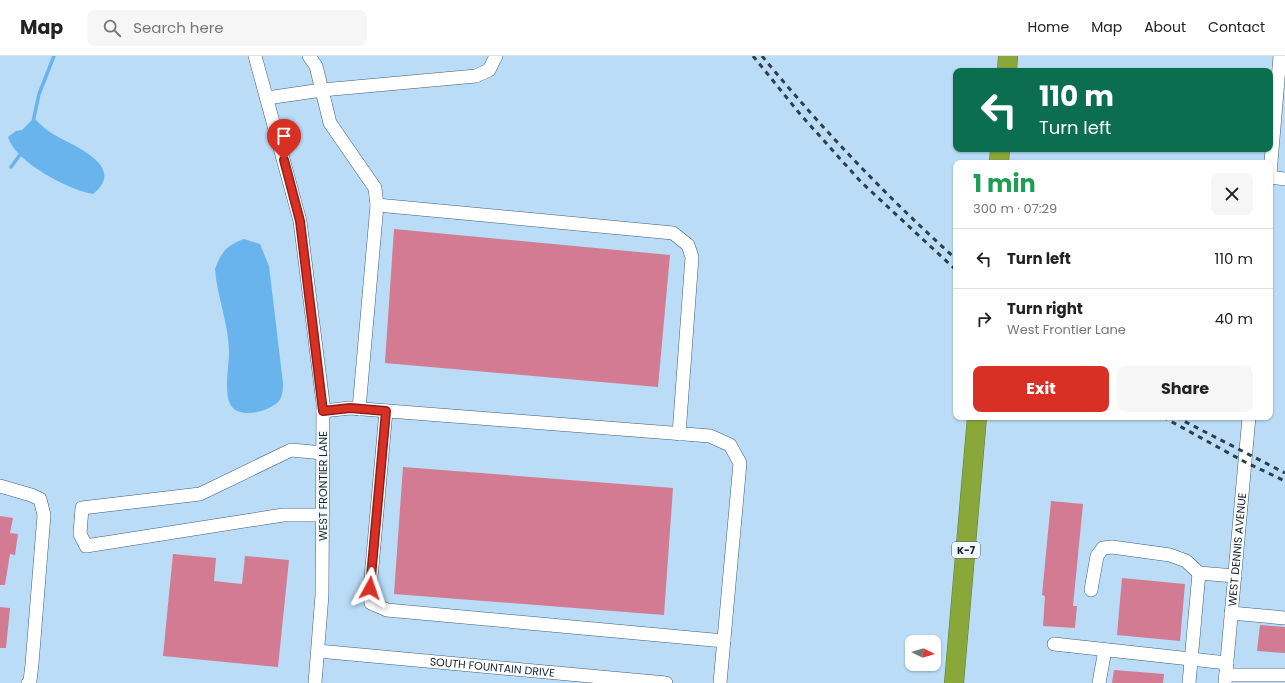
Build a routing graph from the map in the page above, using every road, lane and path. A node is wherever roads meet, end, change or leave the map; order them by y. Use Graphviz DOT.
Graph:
graph roads {
  1 [pos="255,56"];
  2 [pos="309,56"];
  3 [pos="496,56"];
  4 [pos="1008,56"];
  5 [pos="1280,56"];
  6 [pos="1007,68"];
  7 [pos="322,90"];
  8 [pos="267,98"];
  9 [pos="1273,140"];
  10 [pos="1273,177"];
  11 [pos="1285,179"];
  12 [pos="377,205"];
  13 [pos="359,409"];
  14 [pos="323,411"];
  15 [pos="386,411"];
  16 [pos="977,420"];
  17 [pos="1249,420"];
  18 [pos="679,434"];
  19 [pos="323,453"];
  20 [pos="0,486"];
  21 [pos="322,515"];
  22 [pos="1200,573"];
  23 [pos="1235,576"];
  24 [pos="1091,590"];
  25 [pos="1231,613"];
  26 [pos="1285,618"];
  27 [pos="724,641"];
  28 [pos="1054,644"];
  29 [pos="1104,650"];
  30 [pos="318,651"];
  31 [pos="1192,659"];
  32 [pos="1226,674"];
  33 [pos="1285,675"];
  34 [pos="1268,679"];
  35 [pos="28,683"];
  36 [pos="315,683"];
  37 [pos="666,683"];
  38 [pos="720,683"];
  39 [pos="954,683"];
  40 [pos="1099,683"];
  41 [pos="1189,683"];
  1 -- 8 [label="street, WEST FRONTIER LANE"];
  2 -- 7 [label="street"];
  3 -- 7 [label="street"];
  4 -- 6 [label="highway"];
  5 -- 9 [label="street"];
  7 -- 8 [label="street"];
  7 -- 12 [label="street"];
  8 -- 14 [label="street, WEST FRONTIER LANE"];
  10 -- 11 [label="street"];
  12 -- 13 [label="street"];
  12 -- 18 [label="street"];
  13 -- 14 [label="street"];
  13 -- 15 [label="street"];
  14 -- 19 [label="street, WEST FRONTIER LANE"];
  15 -- 18 [label="street"];
  15 -- 27 [label="street"];
  16 -- 39 [label="highway, K-7"];
  17 -- 23 [label="street, WEST DENNIS AVENUE"];
  18 -- 27 [label="street"];
  19 -- 21 [label="street, WEST FRONTIER LANE"];
  19 -- 21 [label="street"];
  20 -- 35 [label="street"];
  21 -- 30 [label="street, WEST FRONTIER LANE"];
  22 -- 23 [label="street"];
  22 -- 24 [label="street"];
  22 -- 31 [label="street"];
  23 -- 25 [label="street, WEST DENNIS AVENUE"];
  25 -- 26 [label="street"];
  25 -- 32 [label="street, WEST DENNIS AVENUE"];
  27 -- 38 [label="street"];
  28 -- 29 [label="street"];
  29 -- 31 [label="street"];
  29 -- 40 [label="street"];
  30 -- 36 [label="street, WEST FRONTIER LANE"];
  30 -- 37 [label="street, SOUTH FOUNTAIN DRIVE"];
  31 -- 32 [label="street"];
  31 -- 41 [label="street"];
  32 -- 34 [label="street"];
  33 -- 34 [label="street"];
}
